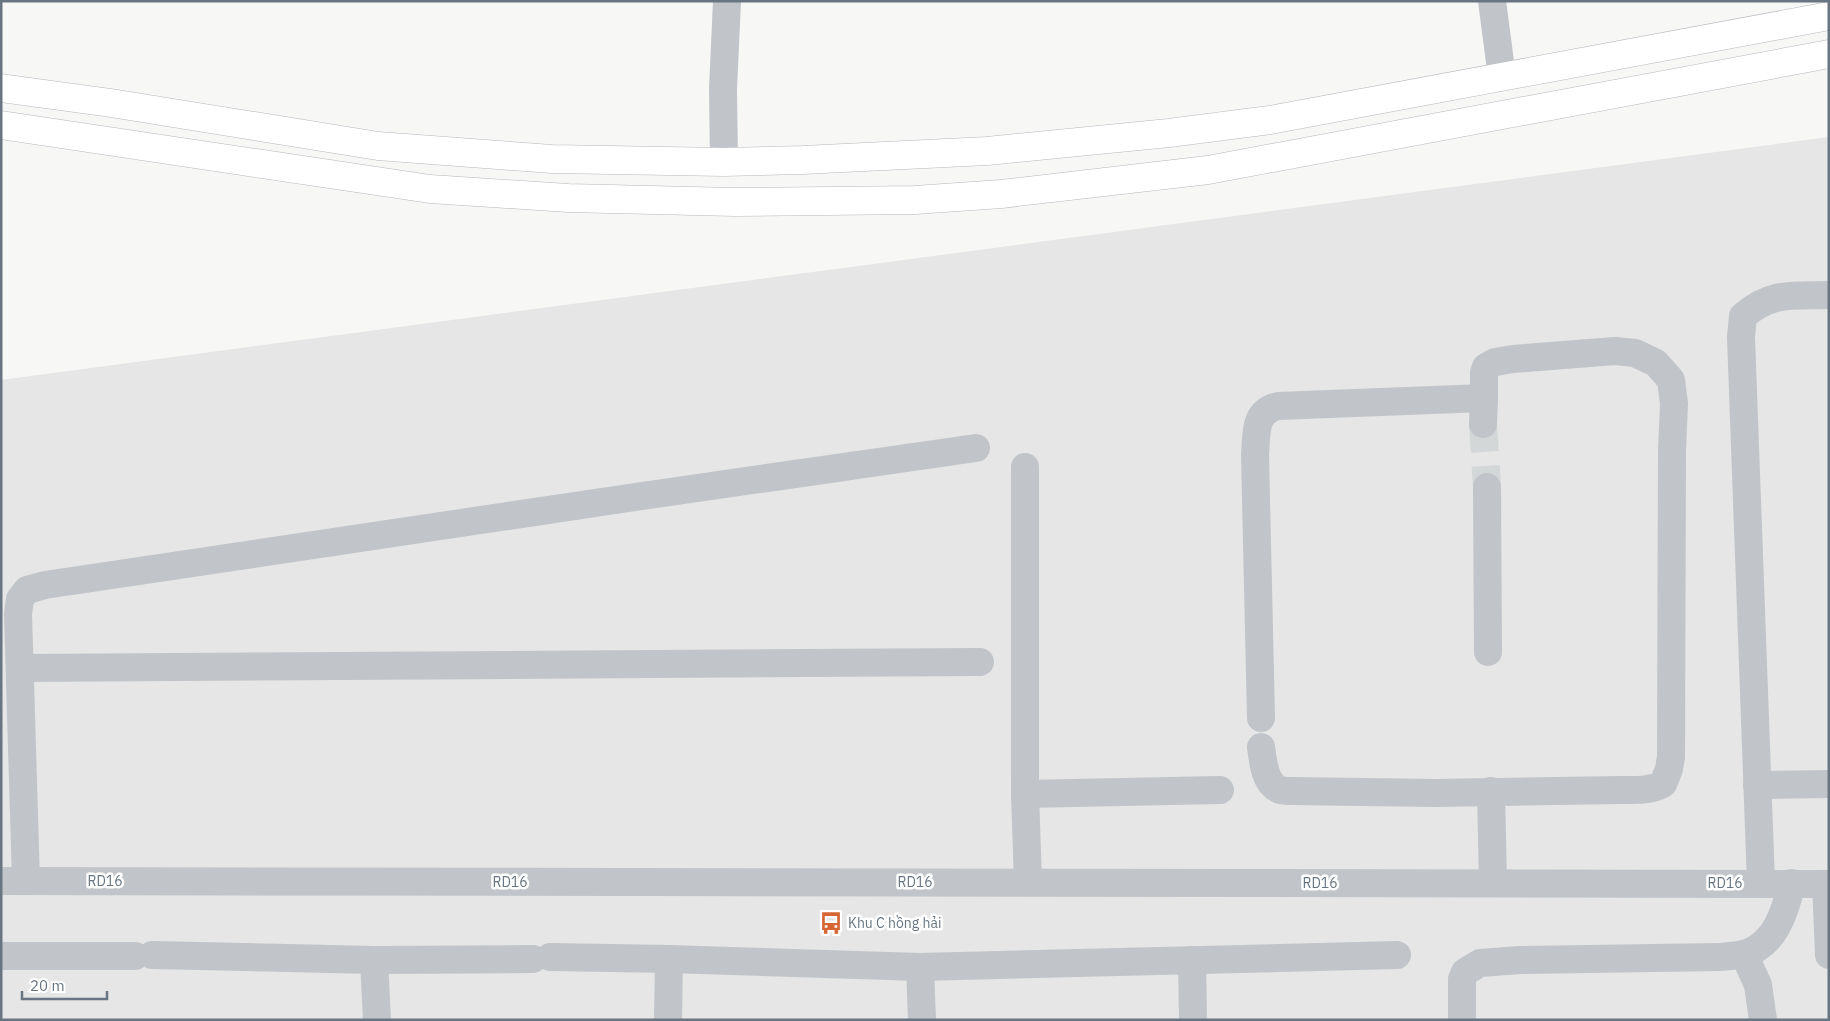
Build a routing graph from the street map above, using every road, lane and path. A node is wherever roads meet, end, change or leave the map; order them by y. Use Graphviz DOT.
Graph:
graph roads {
  1 [pos="727,1"];
  2 [pos="1492,1"];
  3 [pos="1829,16"];
  4 [pos="1829,54"];
  5 [pos="1502,78"];
  6 [pos="1,88"];
  7 [pos="1,126"];
  8 [pos="724,162"];
  9 [pos="1829,295"];
  10 [pos="976,448"];
  11 [pos="1025,467"];
  12 [pos="1487,487"];
  13 [pos="1488,652"];
  14 [pos="980,662"];
  15 [pos="20,668"];
  16 [pos="1261,718"];
  17 [pos="1261,747"];
  18 [pos="1829,784"];
  19 [pos="1757,785"];
  20 [pos="1220,790"];
  21 [pos="1491,791"];
  22 [pos="1025,794"];
  23 [pos="14,881"];
  24 [pos="1028,882"];
  25 [pos="1493,883"];
  26 [pos="1761,883"];
  27 [pos="1792,884"];
  28 [pos="1828,884"];
  29 [pos="1744,954"];
  30 [pos="1397,955"];
  31 [pos="1829,955"];
  32 [pos="1,956"];
  33 [pos="669,959"];
  34 [pos="374,960"];
  35 [pos="1192,960"];
  36 [pos="920,967"];
  37 [pos="377,1020"];
  38 [pos="668,1020"];
  39 [pos="922,1020"];
  40 [pos="1193,1020"];
  41 [pos="1462,1020"];
  42 [pos="1763,1020"];
  1 -- 8 [label="street"];
  2 -- 5 [label="street"];
  3 -- 5 [label="main road"];
  4 -- 7 [label="main road"];
  5 -- 8 [label="main road"];
  6 -- 8 [label="main road"];
  9 -- 19 [label="street"];
  10 -- 15 [label="street"];
  11 -- 22 [label="street"];
  12 -- 13 [label="street"];
  14 -- 15 [label="street"];
  15 -- 23 [label="street"];
  16 -- 21 [label="street"];
  17 -- 21 [label="street"];
  18 -- 19 [label="street"];
  19 -- 26 [label="street"];
  20 -- 22 [label="street"];
  21 -- 25 [label="street"];
  22 -- 24 [label="street"];
  23 -- 24 [label="street, RD16"];
  24 -- 25 [label="street, RD16"];
  25 -- 26 [label="street, RD16"];
  26 -- 27 [label="street, RD16"];
  27 -- 28 [label="street, RD16"];
  27 -- 29 [label="street"];
  28 -- 31 [label="street"];
  29 -- 41 [label="street"];
  29 -- 42 [label="street"];
  30 -- 35 [label="street"];
  32 -- 34 [label="street"];
  33 -- 34 [label="street"];
  33 -- 36 [label="street"];
  33 -- 38 [label="street"];
  34 -- 37 [label="street"];
  35 -- 36 [label="street"];
  35 -- 40 [label="street"];
  36 -- 39 [label="street"];
}
